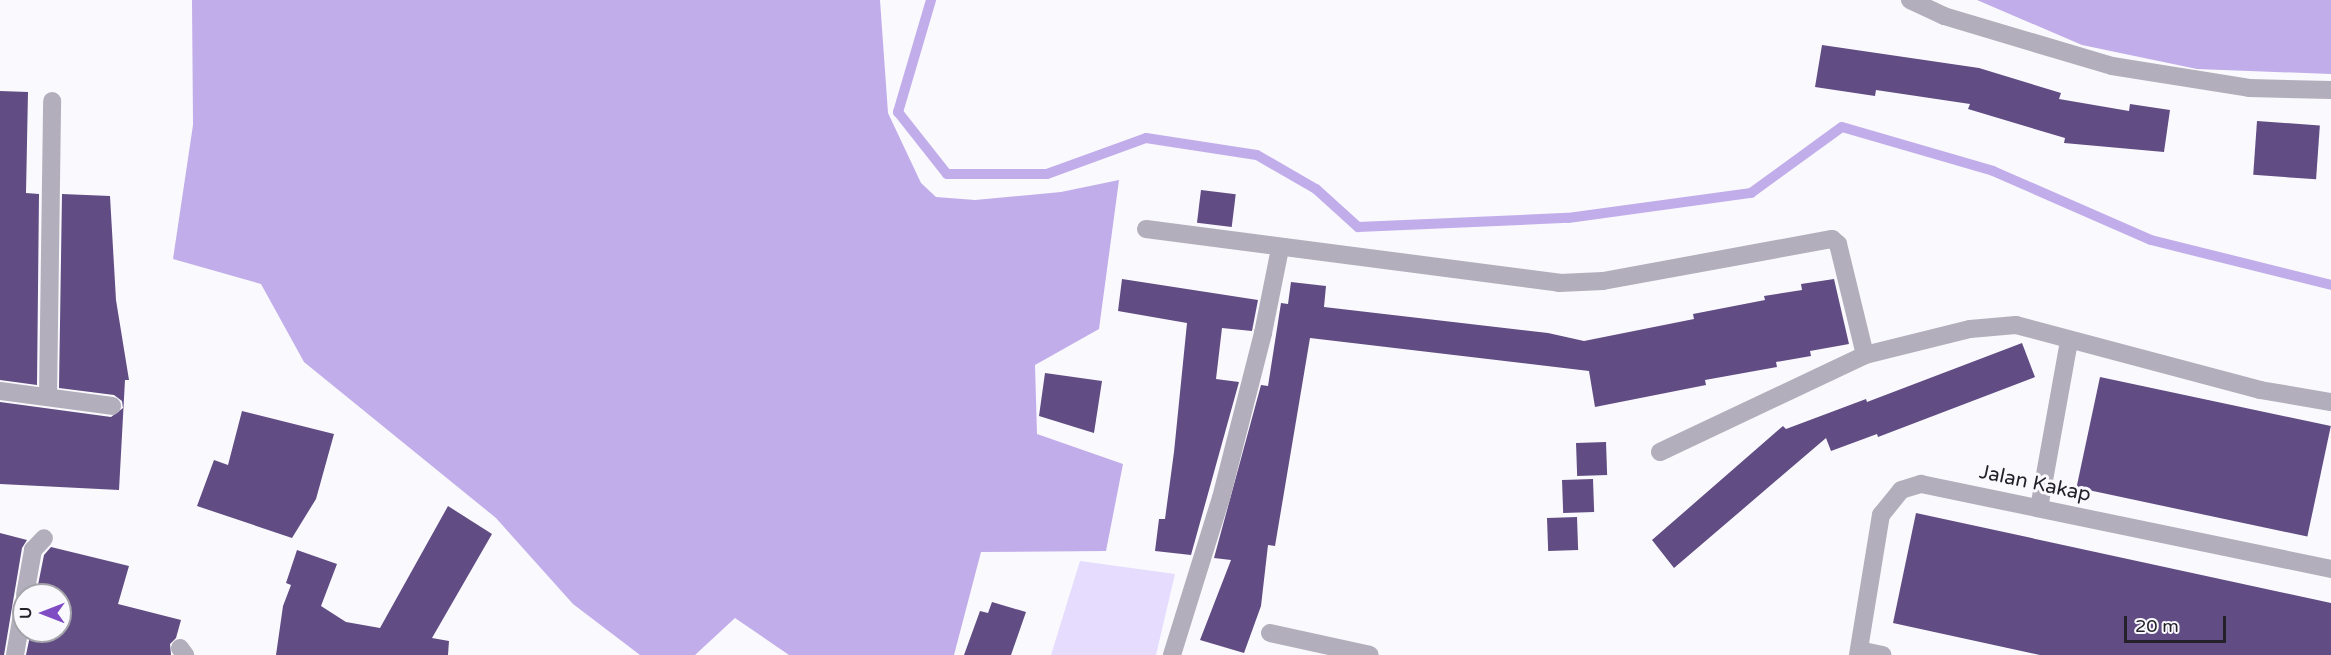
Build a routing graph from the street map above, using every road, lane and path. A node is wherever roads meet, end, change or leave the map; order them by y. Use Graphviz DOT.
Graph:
graph roads {
  1 [pos="1910,0"];
  2 [pos="2331,90"];
  3 [pos="52,101"];
  4 [pos="1146,230"];
  5 [pos="1280,249"];
  6 [pos="2069,342"];
  7 [pos="1865,355"];
  8 [pos="0,391"];
  9 [pos="48,397"];
  10 [pos="2331,402"];
  11 [pos="112,406"];
  12 [pos="1660,452"];
  13 [pos="2039,508"];
  14 [pos="44,538"];
  15 [pos="2331,569"];
  16 [pos="28,583"];
  17 [pos="1270,633"];
  18 [pos="1858,653"];
  19 [pos="1172,655"];
  20 [pos="1370,655"];
  21 [pos="1882,655"];
  1 -- 2 [label="street"];
  3 -- 9 [label="street"];
  4 -- 5 [label="street"];
  5 -- 7 [label="street"];
  5 -- 19 [label="street"];
  6 -- 7 [label="street"];
  6 -- 10 [label="street"];
  6 -- 13 [label="street"];
  7 -- 12 [label="street"];
  8 -- 9 [label="street"];
  9 -- 11 [label="street"];
  13 -- 15 [label="street, Jalan Kakap"];
  13 -- 18 [label="street, Jalan Kakap"];
  14 -- 16 [label="street"];
  17 -- 20 [label="street"];
  18 -- 21 [label="street"];
}
